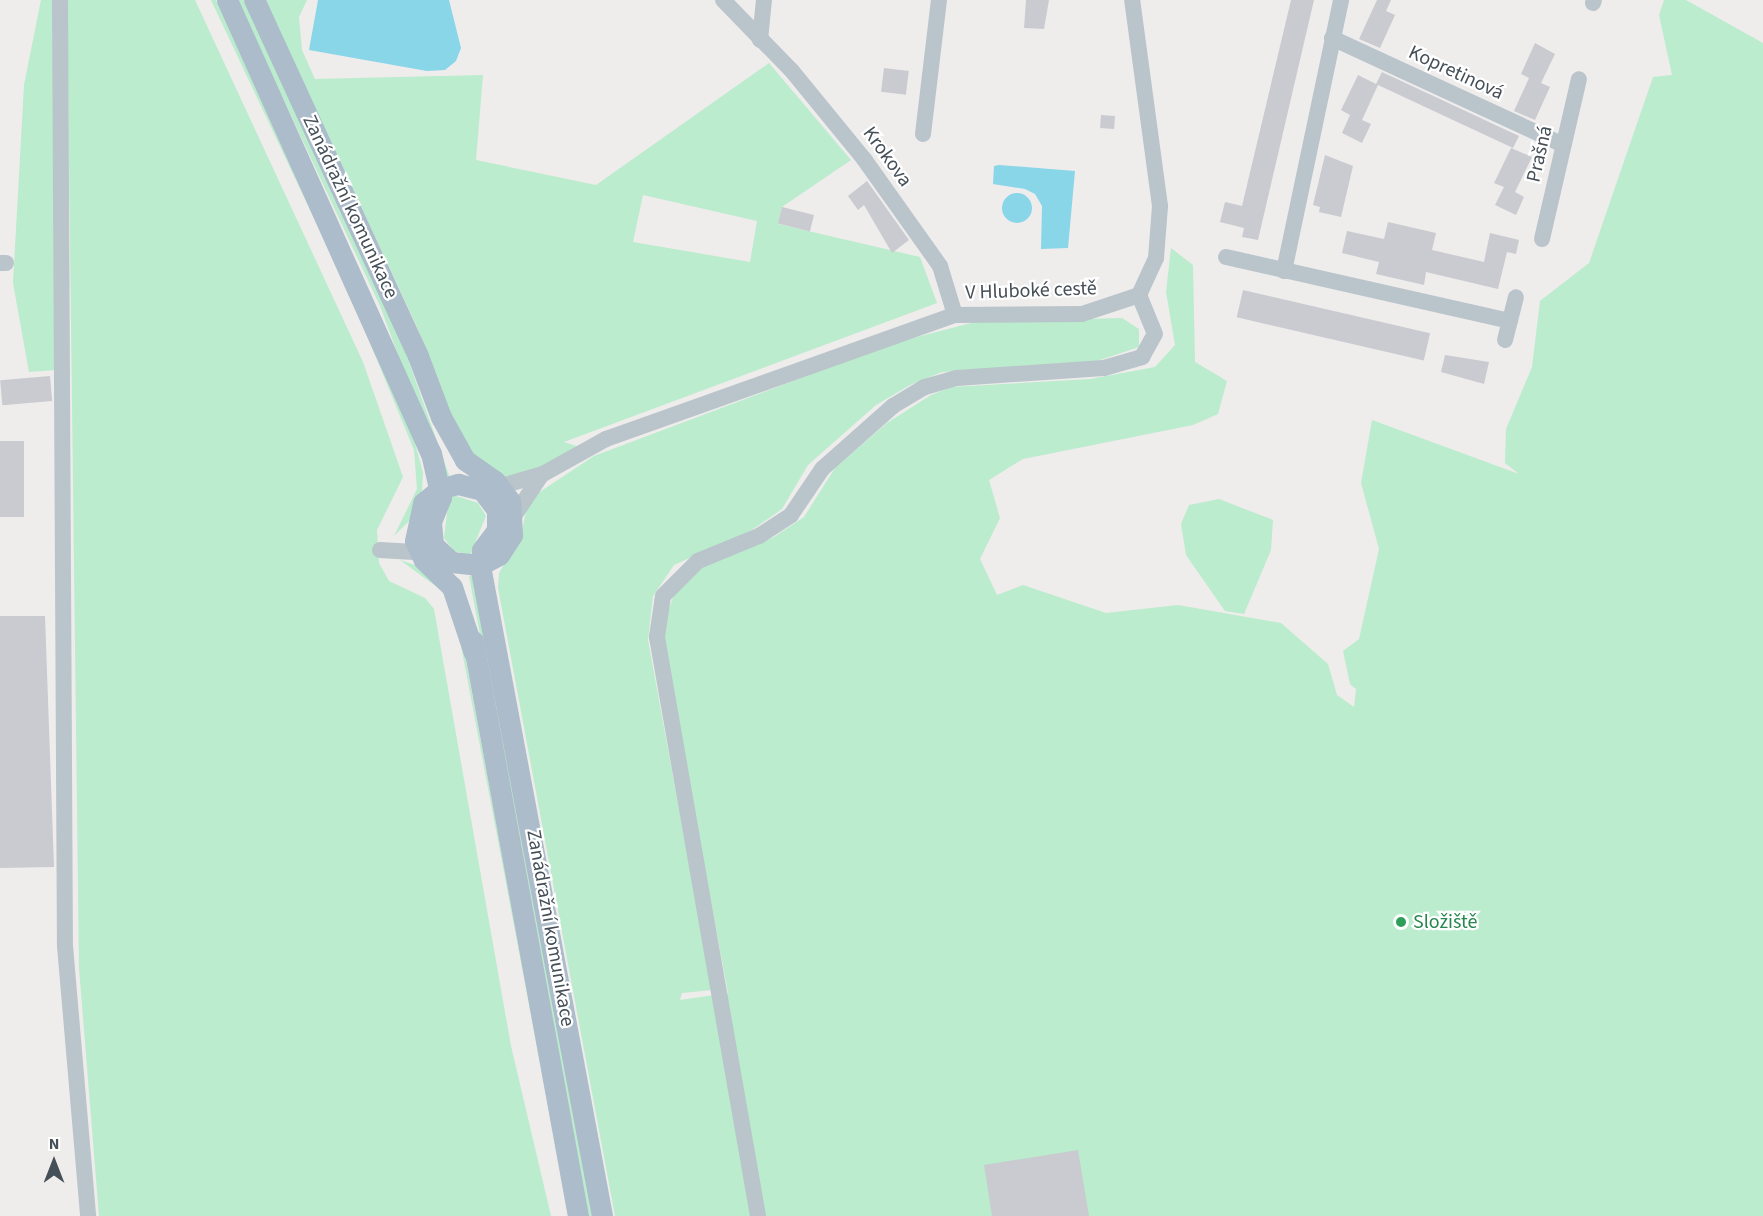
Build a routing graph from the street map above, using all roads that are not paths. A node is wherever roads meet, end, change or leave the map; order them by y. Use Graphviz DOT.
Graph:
graph roads {
  1 [pos="60,0"];
  2 [pos="227,0"];
  3 [pos="254,0"];
  4 [pos="723,0"];
  5 [pos="764,0"];
  6 [pos="939,0"];
  7 [pos="1132,0"];
  8 [pos="1341,0"];
  9 [pos="1332,38"];
  10 [pos="760,40"];
  11 [pos="1579,79"];
  12 [pos="923,134"];
  13 [pos="1564,145"];
  14 [pos="1542,239"];
  15 [pos="1226,257"];
  16 [pos="1284,271"];
  17 [pos="1139,295"];
  18 [pos="1516,297"];
  19 [pos="955,315"];
  20 [pos="1510,321"];
  21 [pos="1505,340"];
  22 [pos="441,417"];
  23 [pos="543,474"];
  24 [pos="486,487"];
  25 [pos="434,492"];
  26 [pos="417,516"];
  27 [pos="513,516"];
  28 [pos="419,552"];
  29 [pos="447,560"];
  30 [pos="490,560"];
  31 [pos="474,653"];
  32 [pos="88,1216"];
  33 [pos="578,1216"];
  34 [pos="602,1216"];
  35 [pos="758,1216"];
  1 -- 32 [label="street"];
  2 -- 25 [label="main road, Zanádražní komunikace"];
  3 -- 22 [label="main road, Zanádražní komunikace"];
  4 -- 10 [label="street, Krokova"];
  5 -- 10 [label="street"];
  6 -- 12 [label="street"];
  7 -- 17 [label="street"];
  8 -- 9 [label="street"];
  9 -- 13 [label="street, Kopretinová"];
  9 -- 16 [label="street"];
  10 -- 19 [label="street, Krokova"];
  11 -- 13 [label="street, Prašná"];
  13 -- 14 [label="street, Prašná"];
  15 -- 16 [label="street"];
  16 -- 20 [label="street"];
  17 -- 19 [label="street, V Hluboké cestě"];
  17 -- 35 [label="street"];
  18 -- 20 [label="street"];
  19 -- 23 [label="street, V Hluboké cestě"];
  20 -- 21 [label="street"];
  22 -- 24 [label="main road, Zanádražní komunikace"];
  22 -- 24 [label="main road, Zanádražní komunikace"];
  23 -- 24 [label="street, V Hluboké cestě"];
  23 -- 27 [label="street, V Hluboké cestě"];
  24 -- 25 [label="main road"];
  24 -- 27 [label="main road"];
  24 -- 30 [label="main road"];
  25 -- 26 [label="main road"];
  25 -- 29 [label="main road, Zanádražní komunikace"];
  26 -- 28 [label="main road"];
  26 -- 28 [label="street"];
  27 -- 30 [label="main road"];
  28 -- 29 [label="street"];
  28 -- 31 [label="main road, Zanádražní komunikace"];
  29 -- 30 [label="main road"];
  29 -- 31 [label="main road, Zanádražní komunikace"];
  30 -- 34 [label="main road, Zanádražní komunikace"];
  31 -- 33 [label="main road, Zanádražní komunikace"];
}
